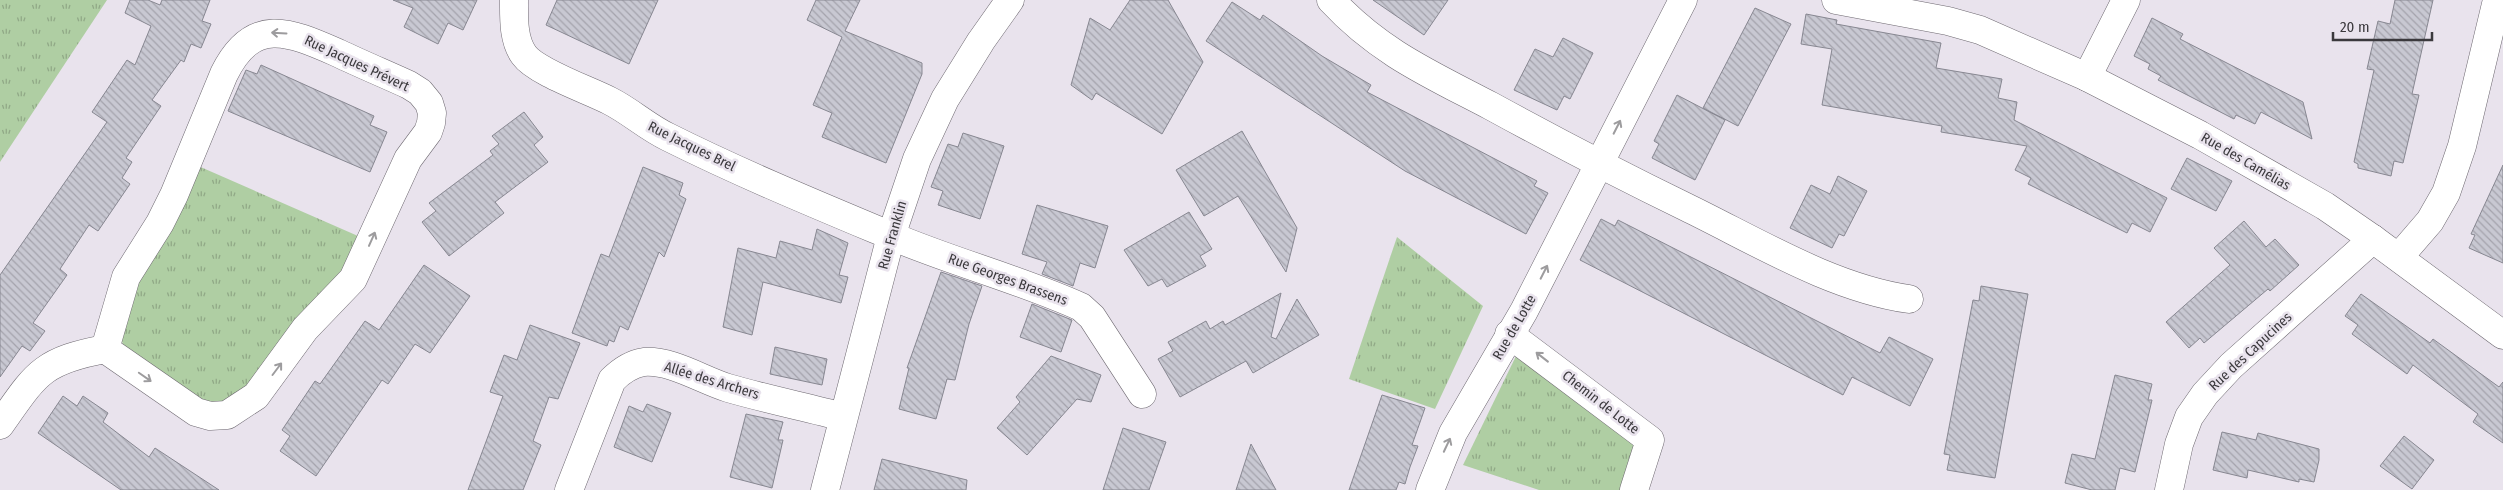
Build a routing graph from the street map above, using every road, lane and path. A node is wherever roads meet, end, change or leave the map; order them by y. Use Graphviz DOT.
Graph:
graph roads {
  1 [pos="514,0"];
  2 [pos="1010,0"];
  3 [pos="1331,0"];
  4 [pos="1683,0"];
  5 [pos="1836,0"];
  6 [pos="2126,0"];
  7 [pos="2498,8"];
  8 [pos="2087,76"];
  9 [pos="1598,164"];
  10 [pos="891,236"];
  11 [pos="2373,239"];
  12 [pos="2399,257"];
  13 [pos="1909,299"];
  14 [pos="1509,334"];
  15 [pos="2503,335"];
  16 [pos="105,349"];
  17 [pos="1142,394"];
  18 [pos="843,417"];
  19 [pos="0,425"];
  20 [pos="569,490"];
  21 [pos="825,490"];
  22 [pos="1430,490"];
  23 [pos="1634,490"];
  24 [pos="2169,490"];
  1 -- 10 [label="street, Rue Jacques Brel"];
  2 -- 10 [label="street, Rue Franklin"];
  3 -- 9 [label="street"];
  9 -- 4 [label="street, Rue de Lotte, one-way"];
  5 -- 8 [label="street, Rue des Camélias"];
  6 -- 8 [label="street"];
  7 -- 12 [label="street"];
  8 -- 11 [label="street, Rue des Camélias"];
  9 -- 13 [label="street"];
  14 -- 9 [label="street, Rue de Lotte, one-way"];
  10 -- 17 [label="street, Rue Georges Brassens"];
  10 -- 18 [label="street, Rue Franklin"];
  11 -- 12 [label="street, Rue des Camélias"];
  11 -- 24 [label="street, Rue des Capucines"];
  12 -- 15 [label="street, Rue des Camélias"];
  22 -- 14 [label="street, Rue de Lotte, one-way"];
  23 -- 14 [label="street, Chemin de Lotte, one-way"];
  16 -- 16 [label="street, Rue Jacques Prévert, one-way"];
  16 -- 19 [label="street"];
  18 -- 20 [label="street, Allée des Archers"];
  18 -- 21 [label="street, Rue Franklin"];
}
